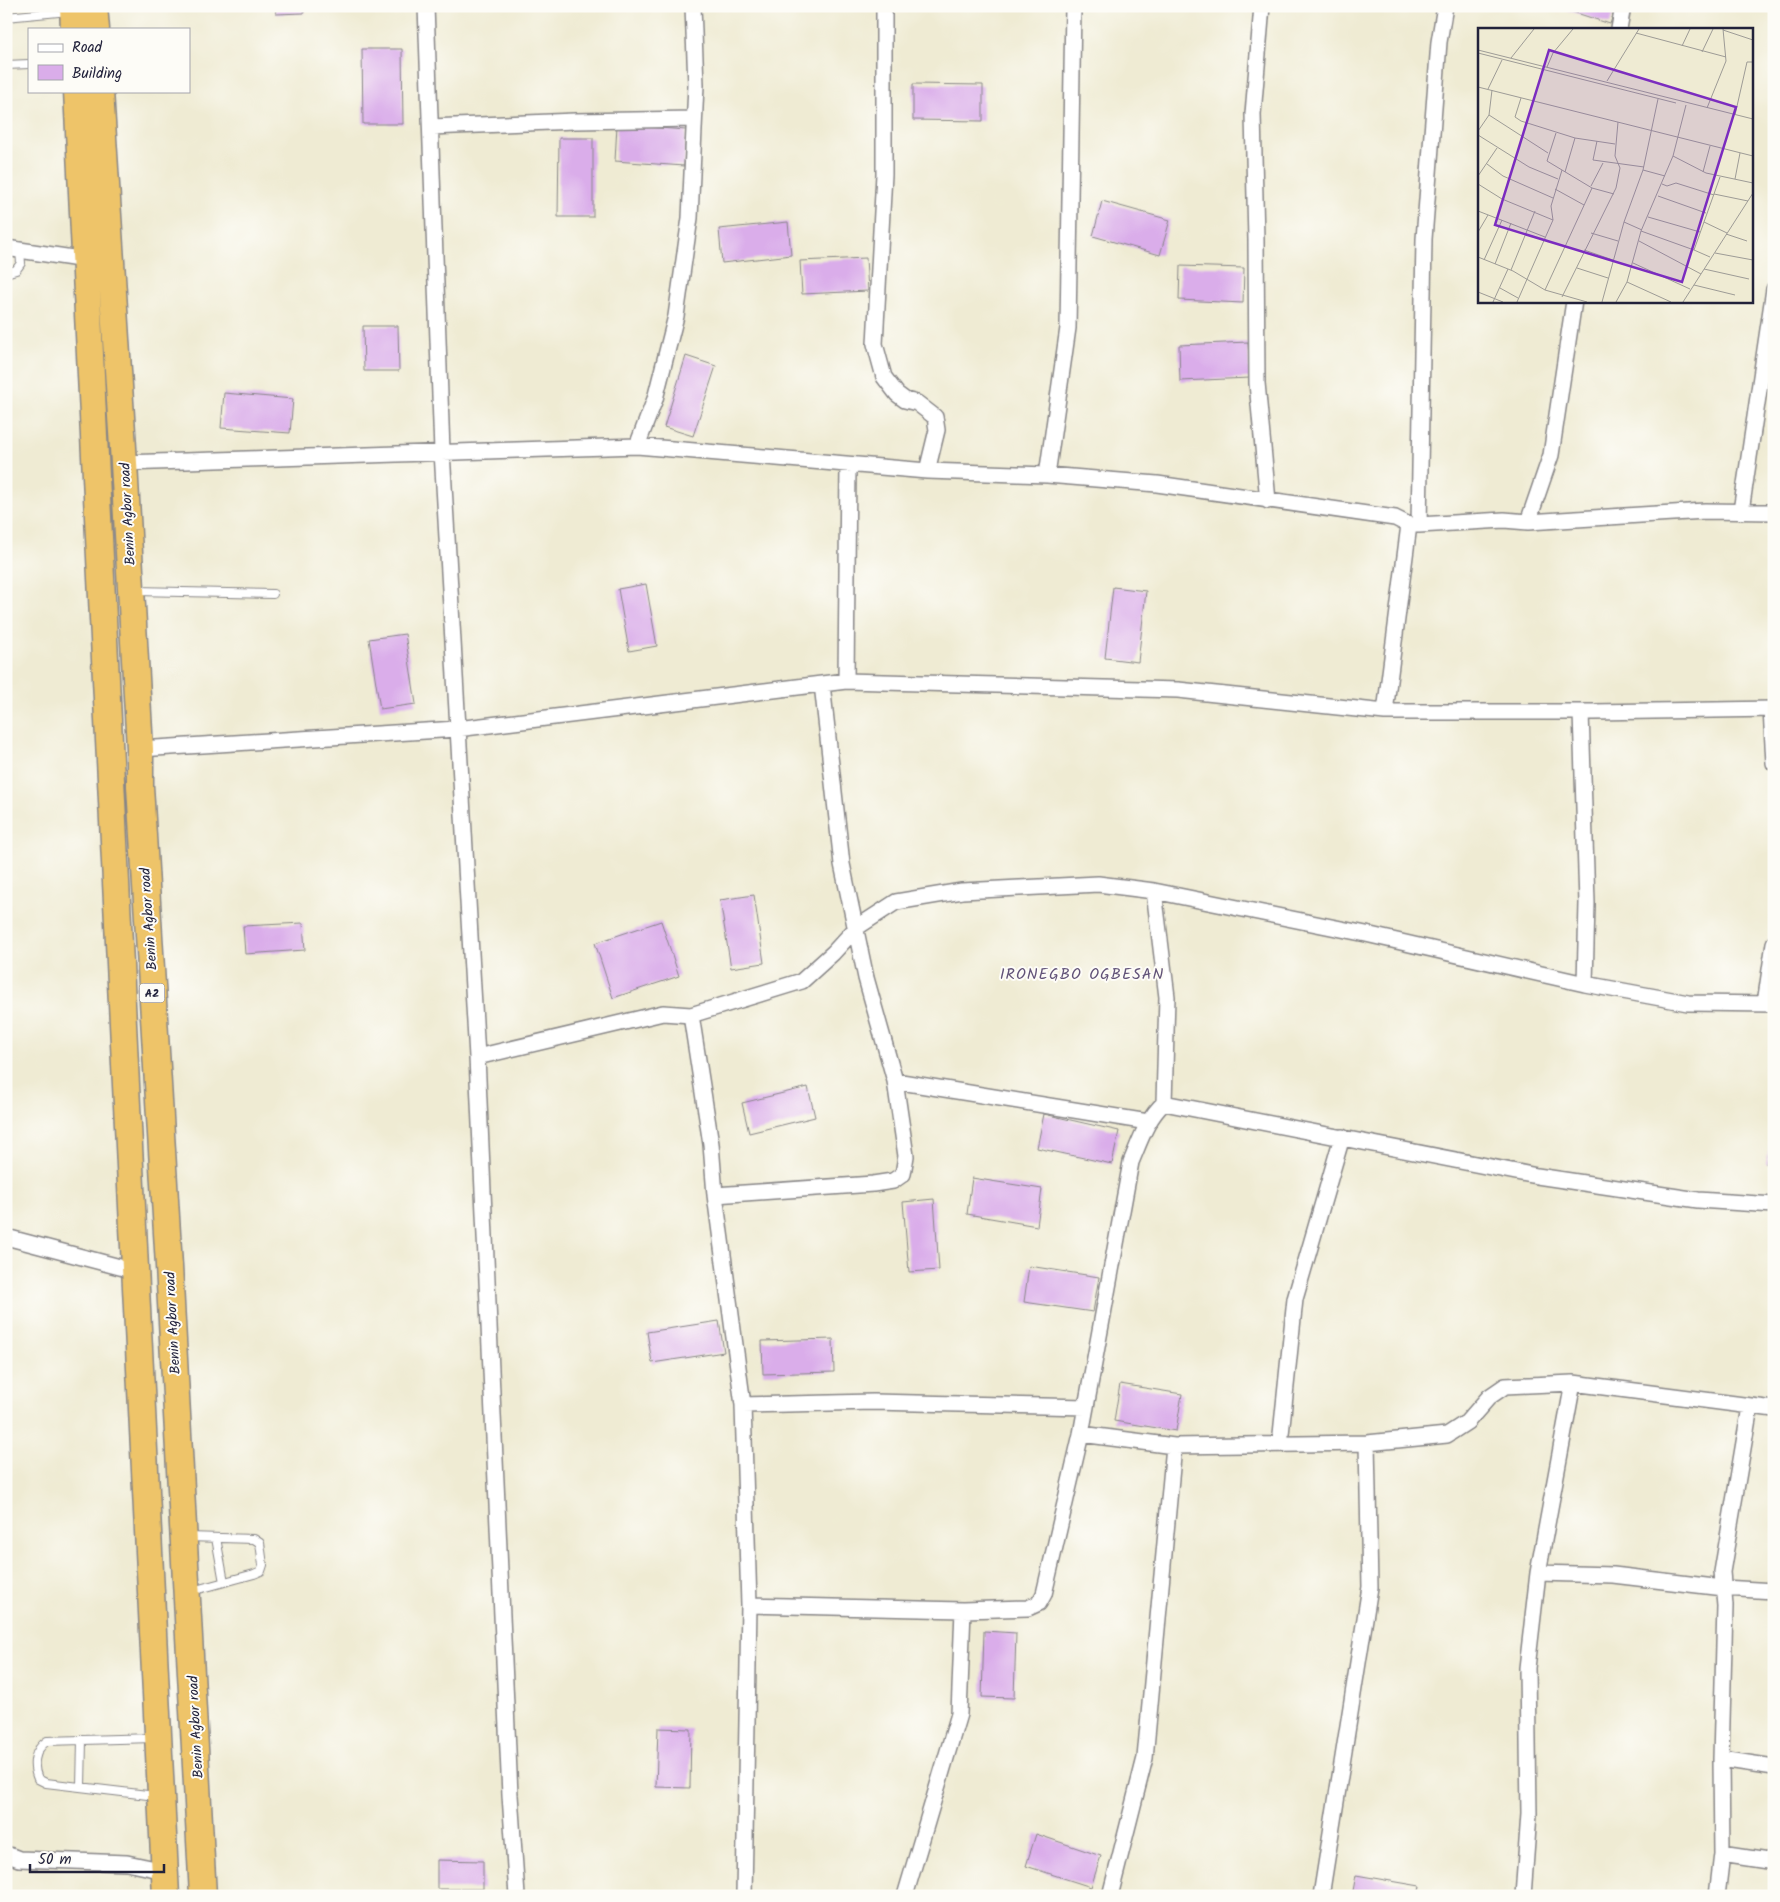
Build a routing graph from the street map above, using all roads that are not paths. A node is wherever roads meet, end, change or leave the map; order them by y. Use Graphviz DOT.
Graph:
graph roads {
  1 [pos="426,6"];
  2 [pos="693,6"];
  3 [pos="884,6"];
  4 [pos="1073,6"];
  5 [pos="1262,6"];
  6 [pos="1445,6"];
  7 [pos="1624,6"];
  8 [pos="79,13"];
  9 [pos="6,17"];
  10 [pos="95,28"];
  11 [pos="1619,28"];
  12 [pos="28,64"];
  13 [pos="6,65"];
  14 [pos="77,92"];
  15 [pos="100,92"];
  16 [pos="694,119"];
  17 [pos="431,128"];
  18 [pos="13,250"];
  19 [pos="86,260"];
  20 [pos="6,272"];
  21 [pos="1774,289"];
  22 [pos="1574,302"];
  23 [pos="637,446"];
  24 [pos="442,452"];
  25 [pos="124,463"];
  26 [pos="848,465"];
  27 [pos="927,471"];
  28 [pos="1047,475"];
  29 [pos="1268,501"];
  30 [pos="1741,511"];
  31 [pos="1774,512"];
  32 [pos="1528,522"];
  33 [pos="1414,525"];
  34 [pos="131,591"];
  35 [pos="273,594"];
  36 [pos="846,681"];
  37 [pos="822,684"];
  38 [pos="1772,709"];
  39 [pos="1386,712"];
  40 [pos="1581,712"];
  41 [pos="457,729"];
  42 [pos="140,749"];
  43 [pos="1774,763"];
  44 [pos="1154,891"];
  45 [pos="856,928"];
  46 [pos="1774,943"];
  47 [pos="1585,984"];
  48 [pos="1770,1004"];
  49 [pos="691,1015"];
  50 [pos="477,1057"];
  51 [pos="895,1081"];
  52 [pos="1164,1103"];
  53 [pos="1148,1122"];
  54 [pos="1342,1137"];
  55 [pos="715,1195"];
  56 [pos="1774,1205"];
  57 [pos="6,1237"];
  58 [pos="135,1272"];
  59 [pos="1573,1383"];
  60 [pos="743,1405"];
  61 [pos="1086,1407"];
  62 [pos="1750,1407"];
  63 [pos="1774,1409"];
  64 [pos="1081,1434"];
  65 [pos="1367,1443"];
  66 [pos="1280,1444"];
  67 [pos="1174,1446"];
  68 [pos="184,1537"];
  69 [pos="216,1538"];
  70 [pos="1538,1573"];
  71 [pos="224,1582"];
  72 [pos="1723,1588"];
  73 [pos="1774,1591"];
  74 [pos="187,1592"];
  75 [pos="749,1605"];
  76 [pos="963,1610"];
  77 [pos="158,1738"];
  78 [pos="82,1740"];
  79 [pos="1721,1760"];
  80 [pos="1774,1767"];
  81 [pos="81,1787"];
  82 [pos="161,1796"];
  83 [pos="6,1854"];
  84 [pos="1722,1854"];
  85 [pos="1774,1862"];
  86 [pos="165,1883"];
  87 [pos="203,1896"];
  88 [pos="517,1896"];
  89 [pos="744,1896"];
  90 [pos="905,1896"];
  91 [pos="1110,1896"];
  92 [pos="1321,1896"];
  93 [pos="1523,1896"];
  94 [pos="1717,1896"];
  1 -- 17 [label="street"];
  2 -- 16 [label="street"];
  3 -- 27 [label="street"];
  4 -- 28 [label="street"];
  5 -- 29 [label="street"];
  6 -- 33 [label="street"];
  7 -- 11 [label="street"];
  8 -- 9 [label="lane"];
  8 -- 10 [label="highway"];
  12 -- 13 [label="lane"];
  14 -- 19 [label="highway, Benin Agbor road / A2"];
  15 -- 25 [label="highway, Benin Agbor road / A2"];
  16 -- 17 [label="street"];
  16 -- 23 [label="street"];
  17 -- 24 [label="street"];
  18 -- 19 [label="street"];
  18 -- 20 [label="lane"];
  19 -- 58 [label="highway, Benin Agbor road / A2"];
  21 -- 30 [label="street"];
  22 -- 32 [label="street"];
  23 -- 24 [label="street"];
  23 -- 26 [label="street"];
  24 -- 25 [label="street"];
  24 -- 41 [label="street"];
  25 -- 34 [label="highway, Benin Agbor road / A2"];
  26 -- 27 [label="street"];
  26 -- 36 [label="street"];
  27 -- 28 [label="street"];
  28 -- 29 [label="street"];
  29 -- 33 [label="street"];
  30 -- 31 [label="street"];
  30 -- 32 [label="street"];
  32 -- 33 [label="street"];
  33 -- 39 [label="street"];
  34 -- 35 [label="lane"];
  34 -- 42 [label="highway, Benin Agbor road / A2"];
  36 -- 37 [label="street"];
  36 -- 39 [label="street"];
  37 -- 41 [label="street"];
  37 -- 45 [label="street"];
  38 -- 40 [label="street"];
  38 -- 43 [label="street"];
  39 -- 40 [label="street"];
  40 -- 47 [label="street"];
  41 -- 42 [label="street"];
  41 -- 50 [label="street"];
  42 -- 68 [label="highway, Benin Agbor road / A2"];
  44 -- 45 [label="street"];
  44 -- 47 [label="street"];
  44 -- 52 [label="street"];
  45 -- 49 [label="street"];
  45 -- 51 [label="street"];
  46 -- 48 [label="street"];
  47 -- 48 [label="street"];
  49 -- 50 [label="street"];
  49 -- 55 [label="street"];
  50 -- 88 [label="street"];
  51 -- 53 [label="street"];
  51 -- 55 [label="street"];
  52 -- 53 [label="street"];
  52 -- 54 [label="street"];
  53 -- 61 [label="street"];
  54 -- 56 [label="street"];
  54 -- 66 [label="street"];
  55 -- 60 [label="street"];
  57 -- 58 [label="street"];
  58 -- 77 [label="highway, Benin Agbor road / A2"];
  59 -- 62 [label="street"];
  59 -- 65 [label="street"];
  59 -- 70 [label="street"];
  60 -- 61 [label="street"];
  60 -- 75 [label="street"];
  61 -- 64 [label="street"];
  62 -- 63 [label="street"];
  62 -- 72 [label="street"];
  64 -- 67 [label="street"];
  64 -- 76 [label="street"];
  65 -- 66 [label="street"];
  65 -- 92 [label="street"];
  66 -- 67 [label="street"];
  67 -- 91 [label="street"];
  68 -- 69 [label="lane"];
  68 -- 74 [label="highway, Benin Agbor road / A2"];
  69 -- 71 [label="lane"];
  69 -- 71 [label="lane"];
  70 -- 72 [label="street"];
  70 -- 93 [label="street"];
  71 -- 74 [label="lane"];
  72 -- 73 [label="street"];
  72 -- 79 [label="street"];
  74 -- 87 [label="highway, Benin Agbor road / A2"];
  75 -- 76 [label="street"];
  75 -- 89 [label="street"];
  76 -- 90 [label="street"];
  77 -- 78 [label="lane"];
  77 -- 82 [label="highway, Benin Agbor road / A2"];
  78 -- 81 [label="lane"];
  78 -- 81 [label="lane"];
  79 -- 80 [label="street"];
  79 -- 84 [label="street"];
  81 -- 82 [label="lane"];
  82 -- 86 [label="highway, Benin Agbor road / A2"];
  83 -- 86 [label="street"];
  84 -- 85 [label="street"];
  84 -- 94 [label="street"];
}
